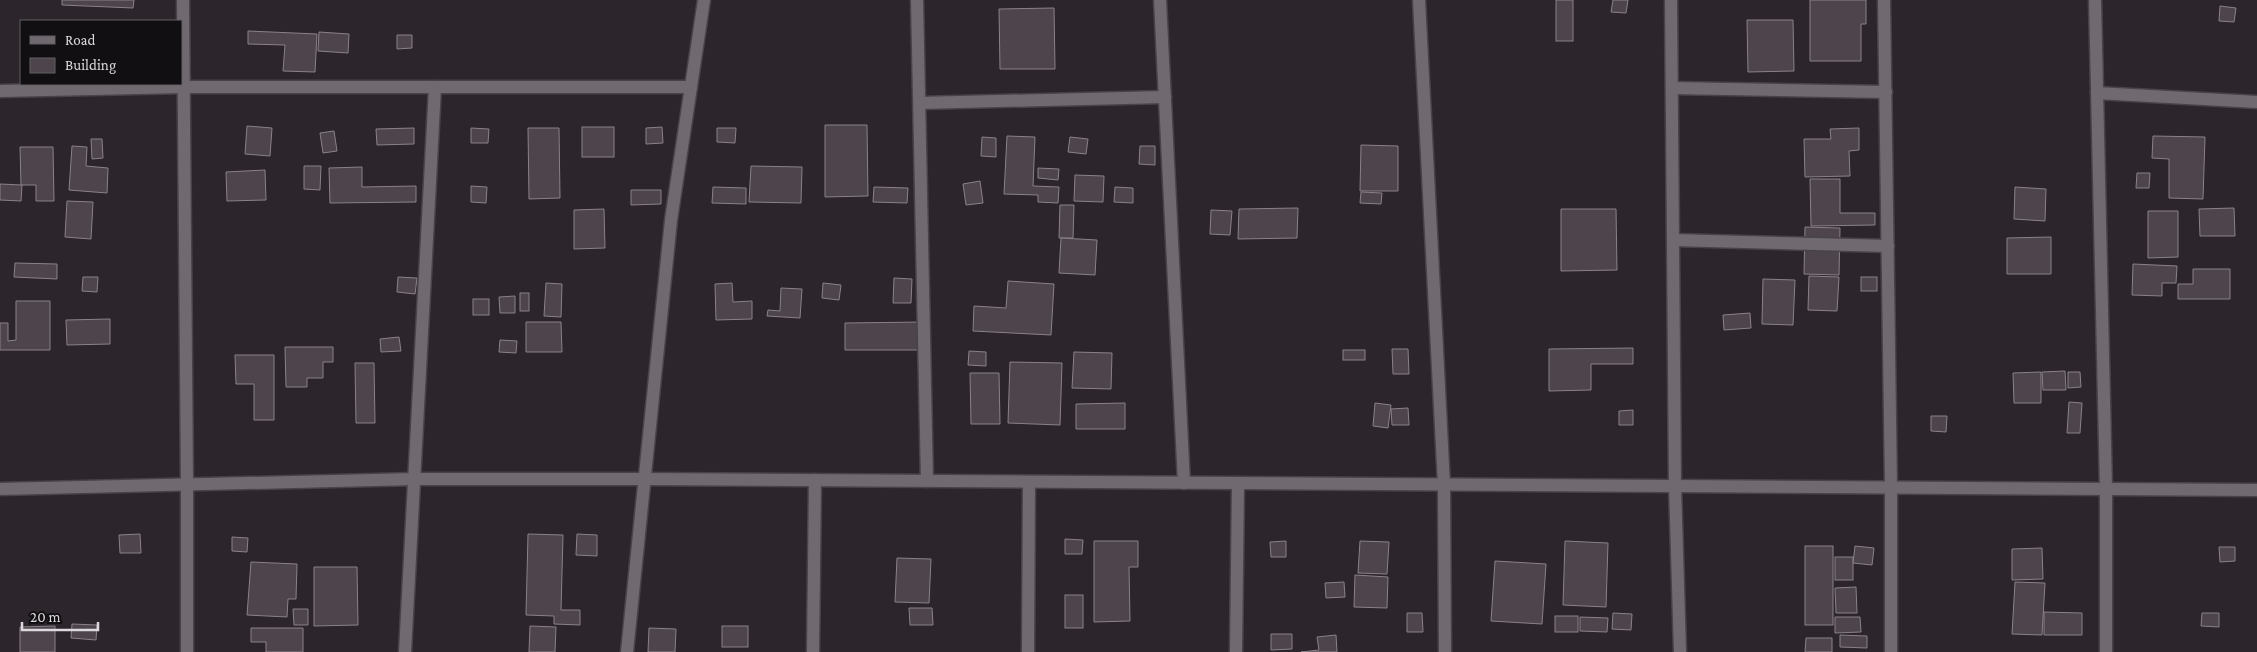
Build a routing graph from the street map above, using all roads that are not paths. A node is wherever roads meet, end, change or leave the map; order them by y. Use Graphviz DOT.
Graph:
graph roads {
  1 [pos="183,0"];
  2 [pos="704,0"];
  3 [pos="917,0"];
  4 [pos="1160,0"];
  5 [pos="1419,0"];
  6 [pos="1671,0"];
  7 [pos="1884,0"];
  8 [pos="2095,0"];
  9 [pos="184,87"];
  10 [pos="435,87"];
  11 [pos="691,87"];
  12 [pos="1672,88"];
  13 [pos="0,91"];
  14 [pos="1886,92"];
  15 [pos="2097,93"];
  16 [pos="1165,97"];
  17 [pos="2257,102"];
  18 [pos="920,103"];
  19 [pos="1673,240"];
  20 [pos="1888,246"];
  21 [pos="415,479"];
  22 [pos="644,479"];
  23 [pos="814,480"];
  24 [pos="927,481"];
  25 [pos="1029,482"];
  26 [pos="1184,483"];
  27 [pos="1238,483"];
  28 [pos="188,484"];
  29 [pos="1444,485"];
  30 [pos="1675,486"];
  31 [pos="1891,488"];
  32 [pos="0,489"];
  33 [pos="2106,489"];
  34 [pos="2257,490"];
  35 [pos="187,652"];
  36 [pos="405,652"];
  37 [pos="627,652"];
  38 [pos="813,652"];
  39 [pos="1028,652"];
  40 [pos="1236,652"];
  41 [pos="1445,652"];
  42 [pos="1680,652"];
  43 [pos="1891,652"];
  44 [pos="2106,652"];
  1 -- 9 [label="street"];
  2 -- 11 [label="street"];
  3 -- 18 [label="street"];
  4 -- 16 [label="street"];
  5 -- 29 [label="street"];
  6 -- 12 [label="street"];
  7 -- 14 [label="street"];
  8 -- 15 [label="street"];
  9 -- 10 [label="street"];
  9 -- 13 [label="street"];
  9 -- 28 [label="street"];
  10 -- 11 [label="street"];
  10 -- 21 [label="street"];
  11 -- 22 [label="street"];
  12 -- 14 [label="street"];
  12 -- 19 [label="street"];
  14 -- 20 [label="street"];
  15 -- 17 [label="street"];
  15 -- 33 [label="street"];
  16 -- 18 [label="street"];
  16 -- 26 [label="street"];
  18 -- 24 [label="street"];
  19 -- 20 [label="street"];
  19 -- 30 [label="street"];
  20 -- 31 [label="street"];
  21 -- 22 [label="street"];
  21 -- 28 [label="street"];
  21 -- 36 [label="street"];
  22 -- 23 [label="street"];
  22 -- 37 [label="street"];
  23 -- 24 [label="street"];
  23 -- 38 [label="street"];
  24 -- 25 [label="street"];
  25 -- 26 [label="street"];
  25 -- 39 [label="street"];
  26 -- 27 [label="street"];
  27 -- 29 [label="street"];
  27 -- 40 [label="street"];
  28 -- 32 [label="street"];
  28 -- 35 [label="street"];
  29 -- 30 [label="street"];
  29 -- 41 [label="street"];
  30 -- 31 [label="street"];
  30 -- 42 [label="street"];
  31 -- 33 [label="street"];
  31 -- 43 [label="street"];
  33 -- 34 [label="street"];
  33 -- 44 [label="street"];
}
